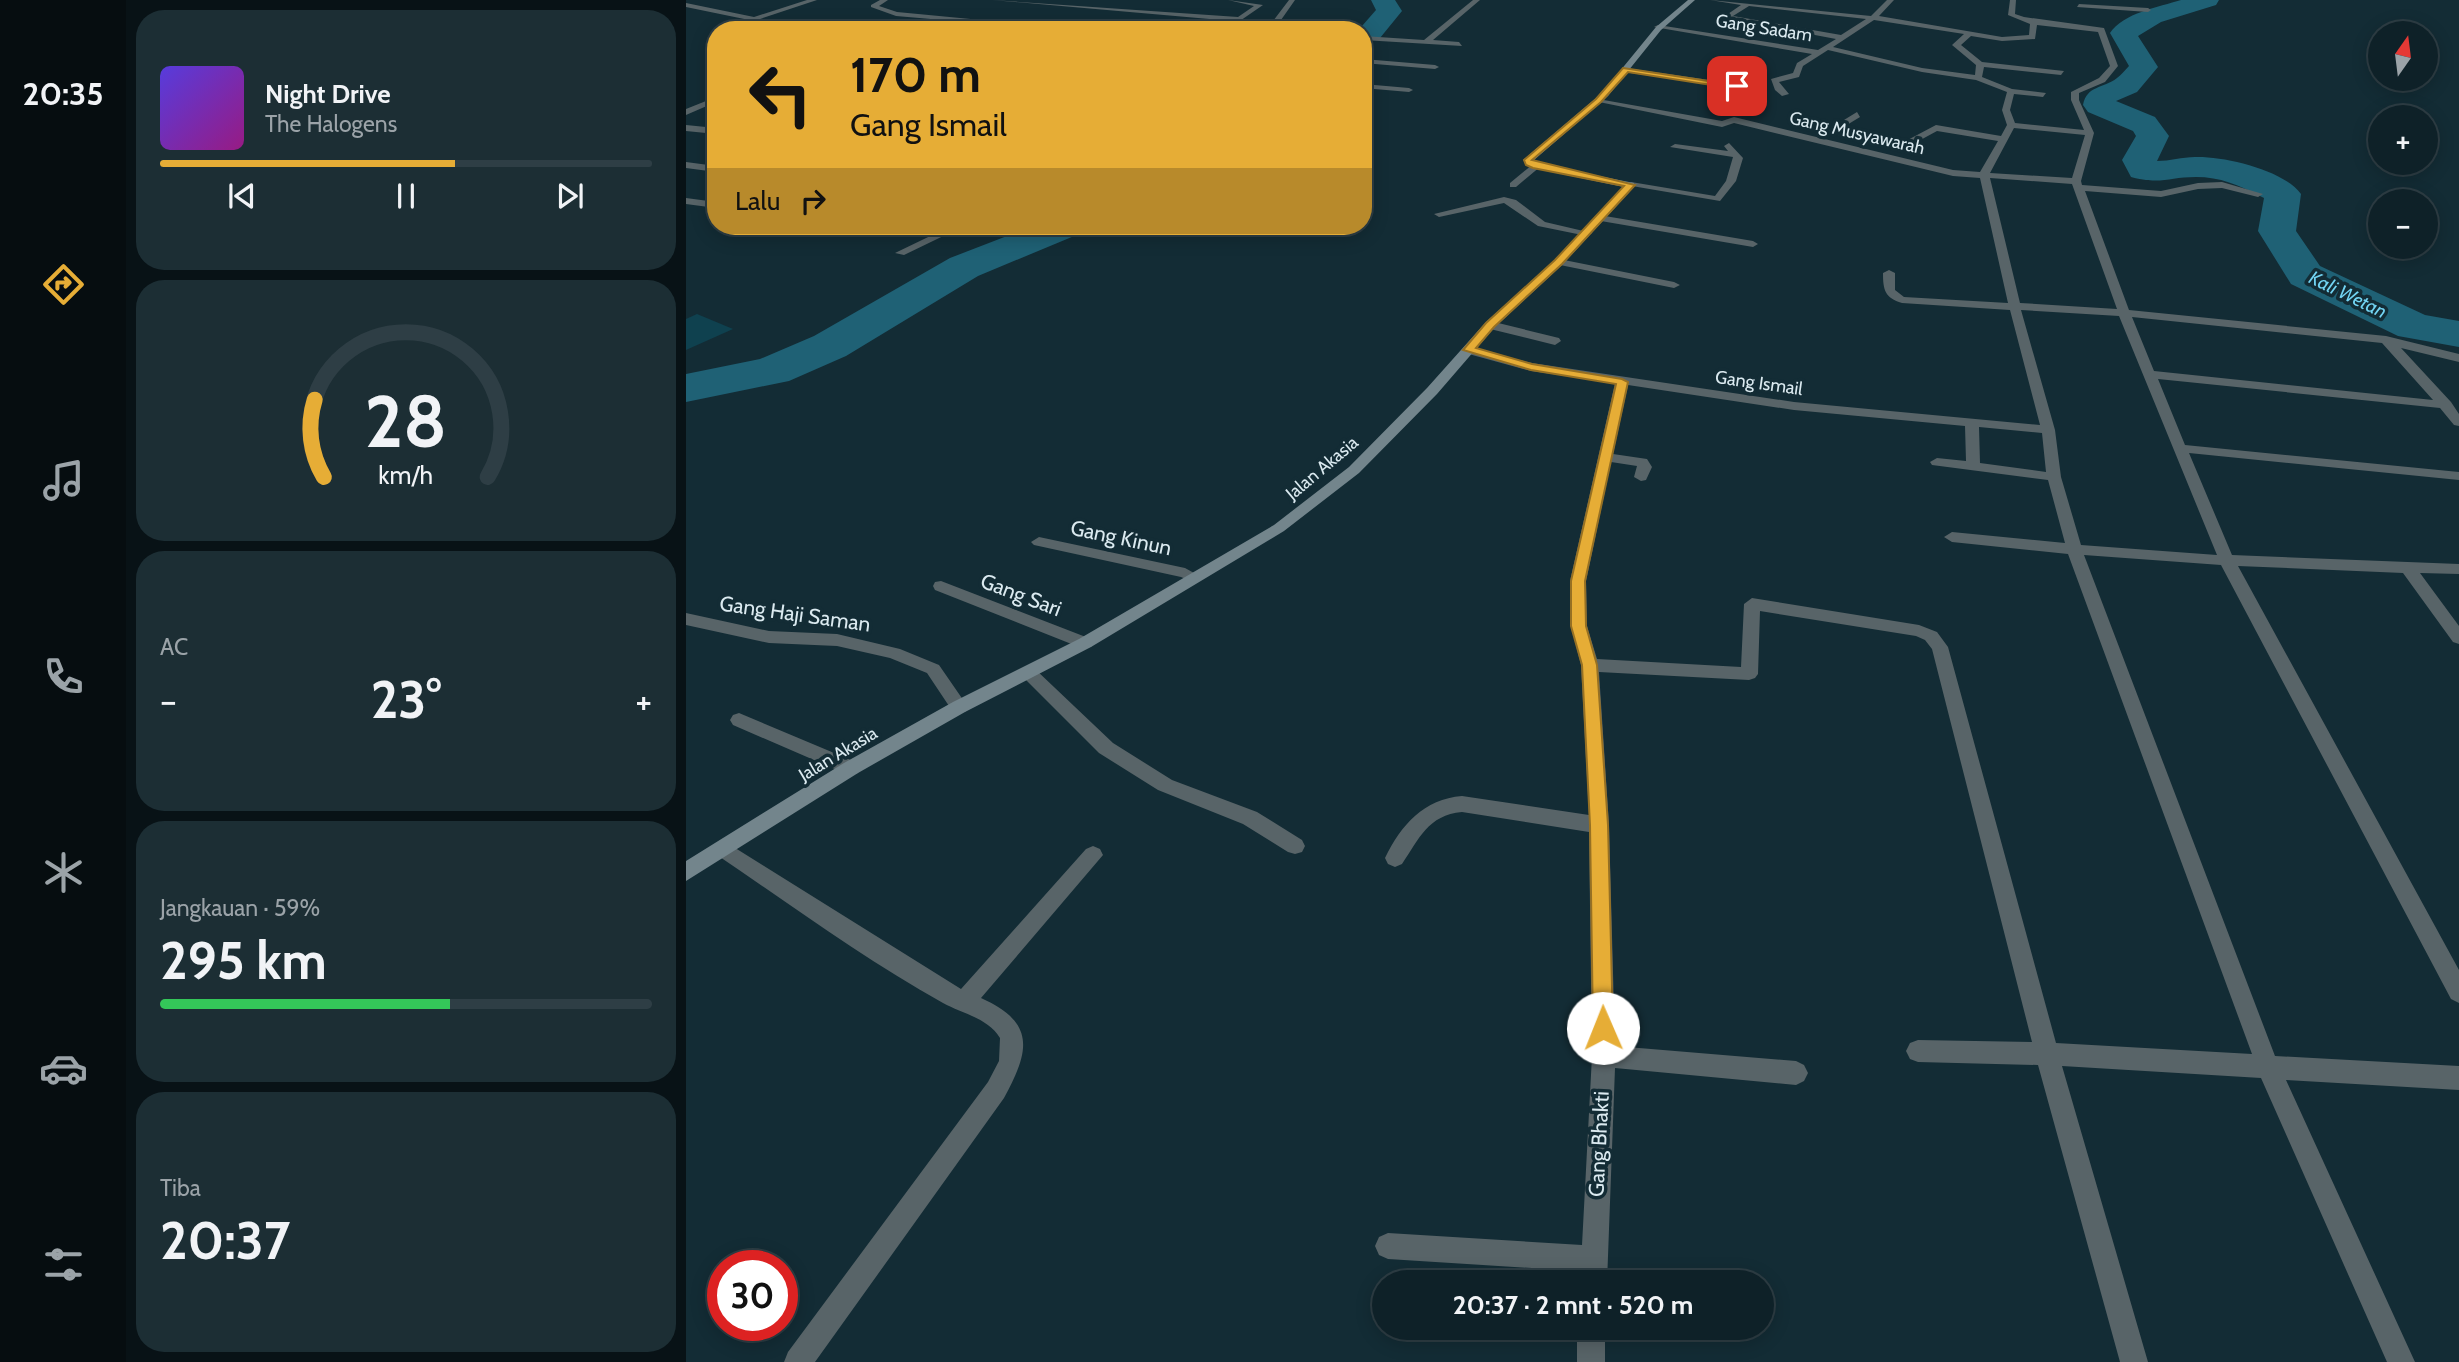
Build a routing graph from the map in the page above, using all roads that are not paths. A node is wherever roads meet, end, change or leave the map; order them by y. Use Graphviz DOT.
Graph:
graph roads {
  1 [pos="814,0"];
  2 [pos="885,0"];
  3 [pos="995,0"];
  4 [pos="1055,0"];
  5 [pos="1231,0"];
  6 [pos="1292,0"];
  7 [pos="1477,0"];
  8 [pos="1692,0"];
  9 [pos="1713,0"];
  10 [pos="1798,0"];
  11 [pos="1891,0"];
  12 [pos="2013,0"];
  13 [pos="2148,0"];
  14 [pos="1245,1"];
  15 [pos="2079,3"];
  16 [pos="1046,4"];
  17 [pos="1747,4"];
  18 [pos="686,5"];
  19 [pos="1063,5"];
  20 [pos="1788,7"];
  21 [pos="2148,10"];
  22 [pos="1831,12"];
  23 [pos="1874,17"];
  24 [pos="1239,19"];
  25 [pos="1898,20"];
  26 [pos="977,21"];
  27 [pos="1032,21"];
  28 [pos="1236,21"];
  29 [pos="1279,21"];
  30 [pos="2034,23"];
  31 [pos="2107,23"];
  32 [pos="1658,27"];
  33 [pos="2075,27"];
  34 [pos="1885,31"];
  35 [pos="1802,32"];
  36 [pos="1971,32"];
  37 [pos="1372,38"];
  38 [pos="1844,38"];
  39 [pos="1427,41"];
  40 [pos="1459,44"];
  41 [pos="1826,51"];
  42 [pos="1372,62"];
  43 [pos="1980,64"];
  44 [pos="1435,67"];
  45 [pos="1626,70"];
  46 [pos="2061,73"];
  47 [pos="1978,78"];
  48 [pos="1737,86"];
  49 [pos="1372,87"];
  50 [pos="1409,90"];
  51 [pos="2011,91"];
  52 [pos="1785,94"];
  53 [pos="2043,95"];
  54 [pos="1598,101"];
  55 [pos="707,103"];
  56 [pos="686,112"];
  57 [pos="1857,115"];
  58 [pos="2011,125"];
  59 [pos="686,128"];
  60 [pos="707,130"];
  61 [pos="2090,133"];
  62 [pos="2003,139"];
  63 [pos="1729,146"];
  64 [pos="1675,147"];
  65 [pos="1737,156"];
  66 [pos="686,165"];
  67 [pos="1536,166"];
  68 [pos="707,168"];
  69 [pos="1984,174"];
  70 [pos="2077,184"];
  71 [pos="1513,185"];
  72 [pos="1631,185"];
  73 [pos="2258,194"];
  74 [pos="686,201"];
  75 [pos="707,204"];
  76 [pos="1439,214"];
  77 [pos="1599,218"];
  78 [pos="1587,233"];
  79 [pos="939,235"];
  80 [pos="1753,244"];
  81 [pos="900,253"];
  82 [pos="1559,262"];
  83 [pos="1889,273"];
  84 [pos="1674,285"];
  85 [pos="2015,307"];
  86 [pos="2124,313"];
  87 [pos="1490,325"];
  88 [pos="2386,340"];
  89 [pos="1555,341"];
  90 [pos="1469,350"];
  91 [pos="2459,358"];
  92 [pos="2150,374"];
  93 [pos="1622,382"];
  94 [pos="2446,405"];
  95 [pos="2459,422"];
  96 [pos="1972,423"];
  97 [pos="2048,430"];
  98 [pos="2179,448"];
  99 [pos="1606,457"];
  100 [pos="1937,462"];
  101 [pos="1973,466"];
  102 [pos="2459,476"];
  103 [pos="1642,477"];
  104 [pos="2054,477"];
  105 [pos="1952,537"];
  106 [pos="1038,542"];
  107 [pos="2076,551"];
  108 [pos="2227,561"];
  109 [pos="2408,568"];
  110 [pos="2459,569"];
  111 [pos="1195,578"];
  112 [pos="941,586"];
  113 [pos="686,619"];
  114 [pos="2459,638"];
  115 [pos="1084,643"];
  116 [pos="1590,665"];
  117 [pos="1029,673"];
  118 [pos="959,707"];
  119 [pos="740,720"];
  120 [pos="851,768"];
  121 [pos="1599,825"];
  122 [pos="1295,846"];
  123 [pos="724,849"];
  124 [pos="1093,855"];
  125 [pos="1395,858"];
  126 [pos="686,872"];
  127 [pos="2459,992"];
  128 [pos="963,1003"];
  129 [pos="1918,1051"];
  130 [pos="2047,1054"];
  131 [pos="1604,1056"];
  132 [pos="2268,1067"];
  133 [pos="1796,1073"];
  134 [pos="2459,1078"];
  135 [pos="1388,1246"];
  136 [pos="1585,1270"];
  137 [pos="1593,1270"];
  138 [pos="1591,1340"];
  139 [pos="798,1362"];
  140 [pos="1591,1362"];
  141 [pos="2134,1362"];
  142 [pos="2401,1362"];
  1 -- 18 [label="street"];
  2 -- 26 [label="street"];
  3 -- 16 [label="street"];
  4 -- 16 [label="street"];
  5 -- 14 [label="street"];
  6 -- 29 [label="street"];
  7 -- 39 [label="street"];
  8 -- 32 [label="street"];
  9 -- 17 [label="street"];
  10 -- 20 [label="street"];
  11 -- 23 [label="street"];
  12 -- 30 [label="street"];
  13 -- 21 [label="street"];
  14 -- 24 [label="street"];
  15 -- 21 [label="street"];
  15 -- 33 [label="street"];
  16 -- 19 [label="street"];
  17 -- 20 [label="street"];
  17 -- 35 [label="street"];
  19 -- 24 [label="street"];
  19 -- 27 [label="street"];
  20 -- 22 [label="street"];
  21 -- 31 [label="street"];
  22 -- 23 [label="street"];
  22 -- 35 [label="street"];
  23 -- 25 [label="street"];
  23 -- 38 [label="street"];
  24 -- 28 [label="street"];
  25 -- 34 [label="street"];
  25 -- 36 [label="street"];
  30 -- 33 [label="street"];
  30 -- 36 [label="street"];
  31 -- 33 [label="street"];
  31 -- 61 [label="street"];
  32 -- 41 [label="street, Gang Sadam"];
  32 -- 45 [label="street"];
  35 -- 38 [label="street"];
  36 -- 43 [label="street"];
  37 -- 39 [label="street"];
  38 -- 41 [label="street"];
  39 -- 40 [label="street"];
  41 -- 47 [label="street, Gang Sadam"];
  41 -- 52 [label="street"];
  42 -- 44 [label="street"];
  43 -- 46 [label="street"];
  43 -- 47 [label="street"];
  45 -- 48 [label="street"];
  45 -- 54 [label="street"];
  47 -- 51 [label="street, Gang Sadam"];
  49 -- 50 [label="street"];
  51 -- 53 [label="street, Gang Sadam"];
  51 -- 58 [label="street"];
  54 -- 67 [label="street"];
  54 -- 69 [label="street, Gang Musyawarah"];
  55 -- 56 [label="street"];
  57 -- 62 [label="street"];
  58 -- 61 [label="street"];
  58 -- 62 [label="street"];
  59 -- 60 [label="street"];
  61 -- 70 [label="street"];
  62 -- 69 [label="street"];
  63 -- 65 [label="street"];
  64 -- 65 [label="street"];
  65 -- 72 [label="street"];
  66 -- 68 [label="street"];
  67 -- 71 [label="street"];
  67 -- 72 [label="street"];
  69 -- 70 [label="street, Gang Musyawarah"];
  69 -- 85 [label="street"];
  70 -- 73 [label="street, Gang Musyawarah"];
  70 -- 86 [label="street"];
  72 -- 77 [label="street, Jalan Akasia"];
  74 -- 75 [label="street"];
  76 -- 78 [label="street"];
  77 -- 78 [label="street, Jalan Akasia"];
  77 -- 80 [label="street"];
  78 -- 82 [label="street, Jalan Akasia"];
  79 -- 81 [label="street"];
  82 -- 84 [label="street"];
  82 -- 87 [label="street, Jalan Akasia"];
  83 -- 85 [label="street"];
  85 -- 86 [label="street"];
  85 -- 97 [label="street"];
  86 -- 88 [label="street"];
  86 -- 92 [label="street"];
  87 -- 89 [label="street"];
  87 -- 90 [label="street, Jalan Akasia"];
  88 -- 91 [label="street"];
  88 -- 94 [label="street"];
  90 -- 93 [label="street, Gang Ismail"];
  90 -- 111 [label="street, Jalan Akasia"];
  92 -- 94 [label="street"];
  92 -- 98 [label="street"];
  93 -- 96 [label="street, Gang Ismail"];
  93 -- 99 [label="street, Gang Bhakti"];
  94 -- 95 [label="street"];
  96 -- 97 [label="street, Gang Ismail"];
  96 -- 101 [label="street"];
  97 -- 104 [label="street"];
  98 -- 102 [label="street"];
  98 -- 108 [label="street"];
  99 -- 103 [label="street"];
  99 -- 116 [label="street, Gang Bhakti"];
  100 -- 101 [label="street"];
  101 -- 104 [label="street"];
  104 -- 107 [label="street"];
  105 -- 107 [label="street"];
  106 -- 111 [label="street, Gang Kinun"];
  107 -- 108 [label="street"];
  107 -- 132 [label="street"];
  108 -- 109 [label="street"];
  108 -- 127 [label="street"];
  109 -- 110 [label="street"];
  109 -- 114 [label="street"];
  111 -- 115 [label="street, Jalan Akasia"];
  112 -- 115 [label="street, Gang Sari"];
  113 -- 118 [label="street, Gang Haji Saman"];
  115 -- 117 [label="street, Jalan Akasia"];
  116 -- 121 [label="street, Gang Bhakti"];
  116 -- 130 [label="street"];
  117 -- 118 [label="street, Jalan Akasia"];
  117 -- 122 [label="street"];
  118 -- 120 [label="street, Jalan Akasia"];
  119 -- 120 [label="street"];
  120 -- 123 [label="street, Jalan Akasia"];
  121 -- 125 [label="street"];
  121 -- 131 [label="street, Gang Bhakti"];
  123 -- 126 [label="street, Jalan Akasia"];
  123 -- 128 [label="street"];
  124 -- 128 [label="street"];
  128 -- 139 [label="street"];
  129 -- 130 [label="street"];
  130 -- 132 [label="street"];
  130 -- 141 [label="street"];
  131 -- 133 [label="street"];
  131 -- 137 [label="street, Gang Bhakti"];
  132 -- 134 [label="street"];
  132 -- 142 [label="street"];
  135 -- 136 [label="street"];
  138 -- 140 [label="street"];
}
